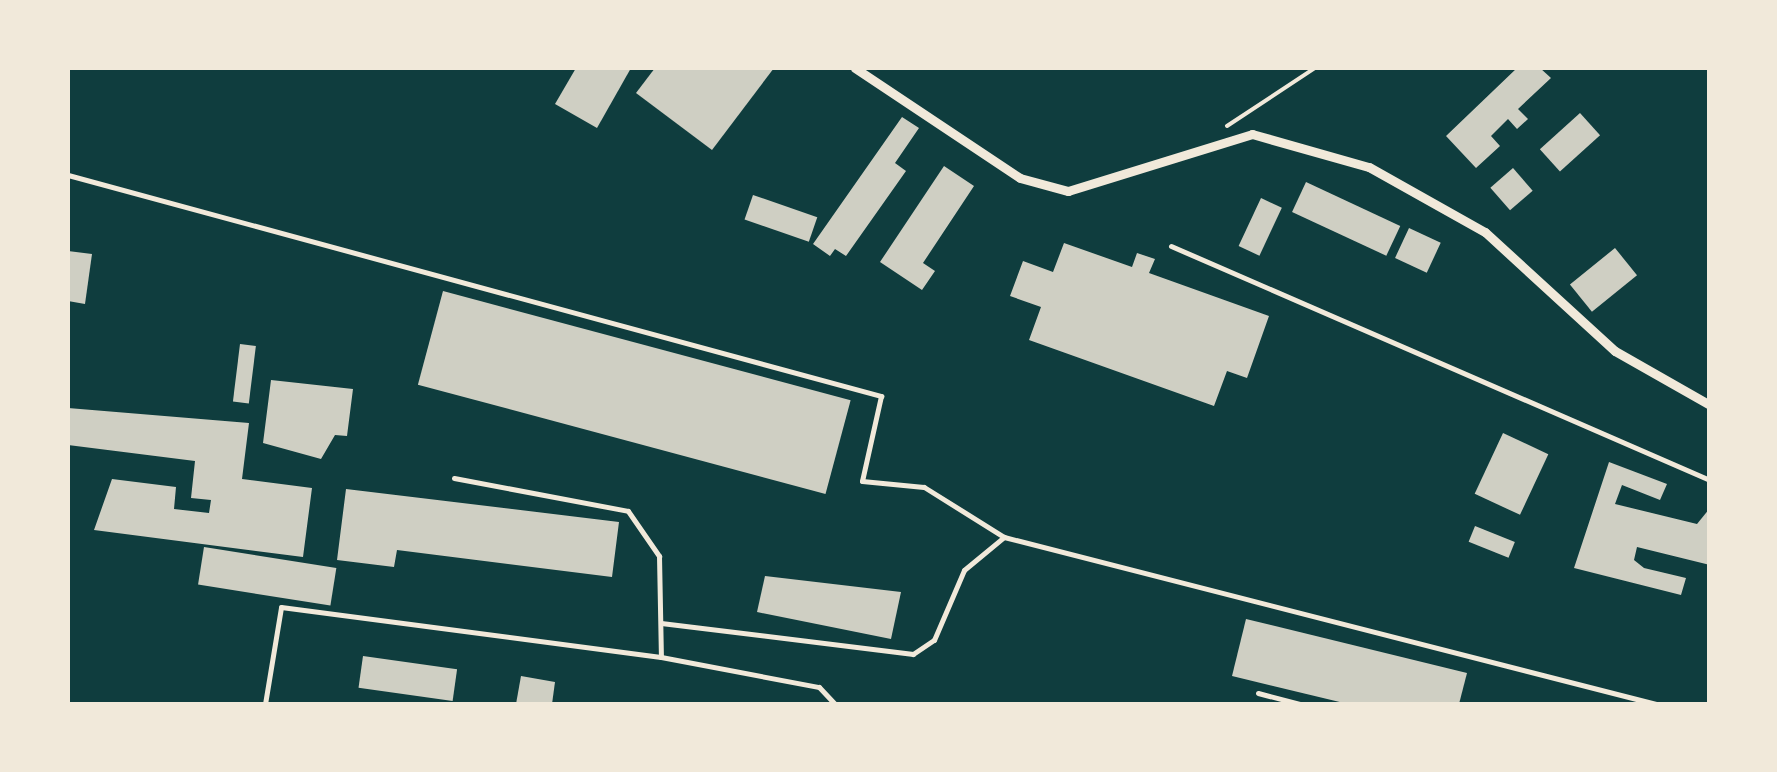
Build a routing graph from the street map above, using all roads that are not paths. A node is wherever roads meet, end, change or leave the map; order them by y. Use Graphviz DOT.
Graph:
graph roads {
  1 [pos="855,68"];
  2 [pos="68,175"];
  3 [pos="1171,246"];
  4 [pos="1710,405"];
  5 [pos="454,478"];
  6 [pos="1710,480"];
  7 [pos="1004,537"];
  8 [pos="662,623"];
  9 [pos="661,657"];
  10 [pos="1258,693"];
  11 [pos="265,704"];
  12 [pos="835,704"];
  13 [pos="1300,704"];
  14 [pos="1656,704"];
  1 -- 4 [label="street"];
  2 -- 7 [label="lane"];
  3 -- 6 [label="lane"];
  5 -- 8 [label="lane"];
  7 -- 8 [label="lane"];
  7 -- 14 [label="lane"];
  8 -- 9 [label="lane"];
  9 -- 11 [label="lane"];
  9 -- 12 [label="lane"];
  10 -- 13 [label="lane"];
}
